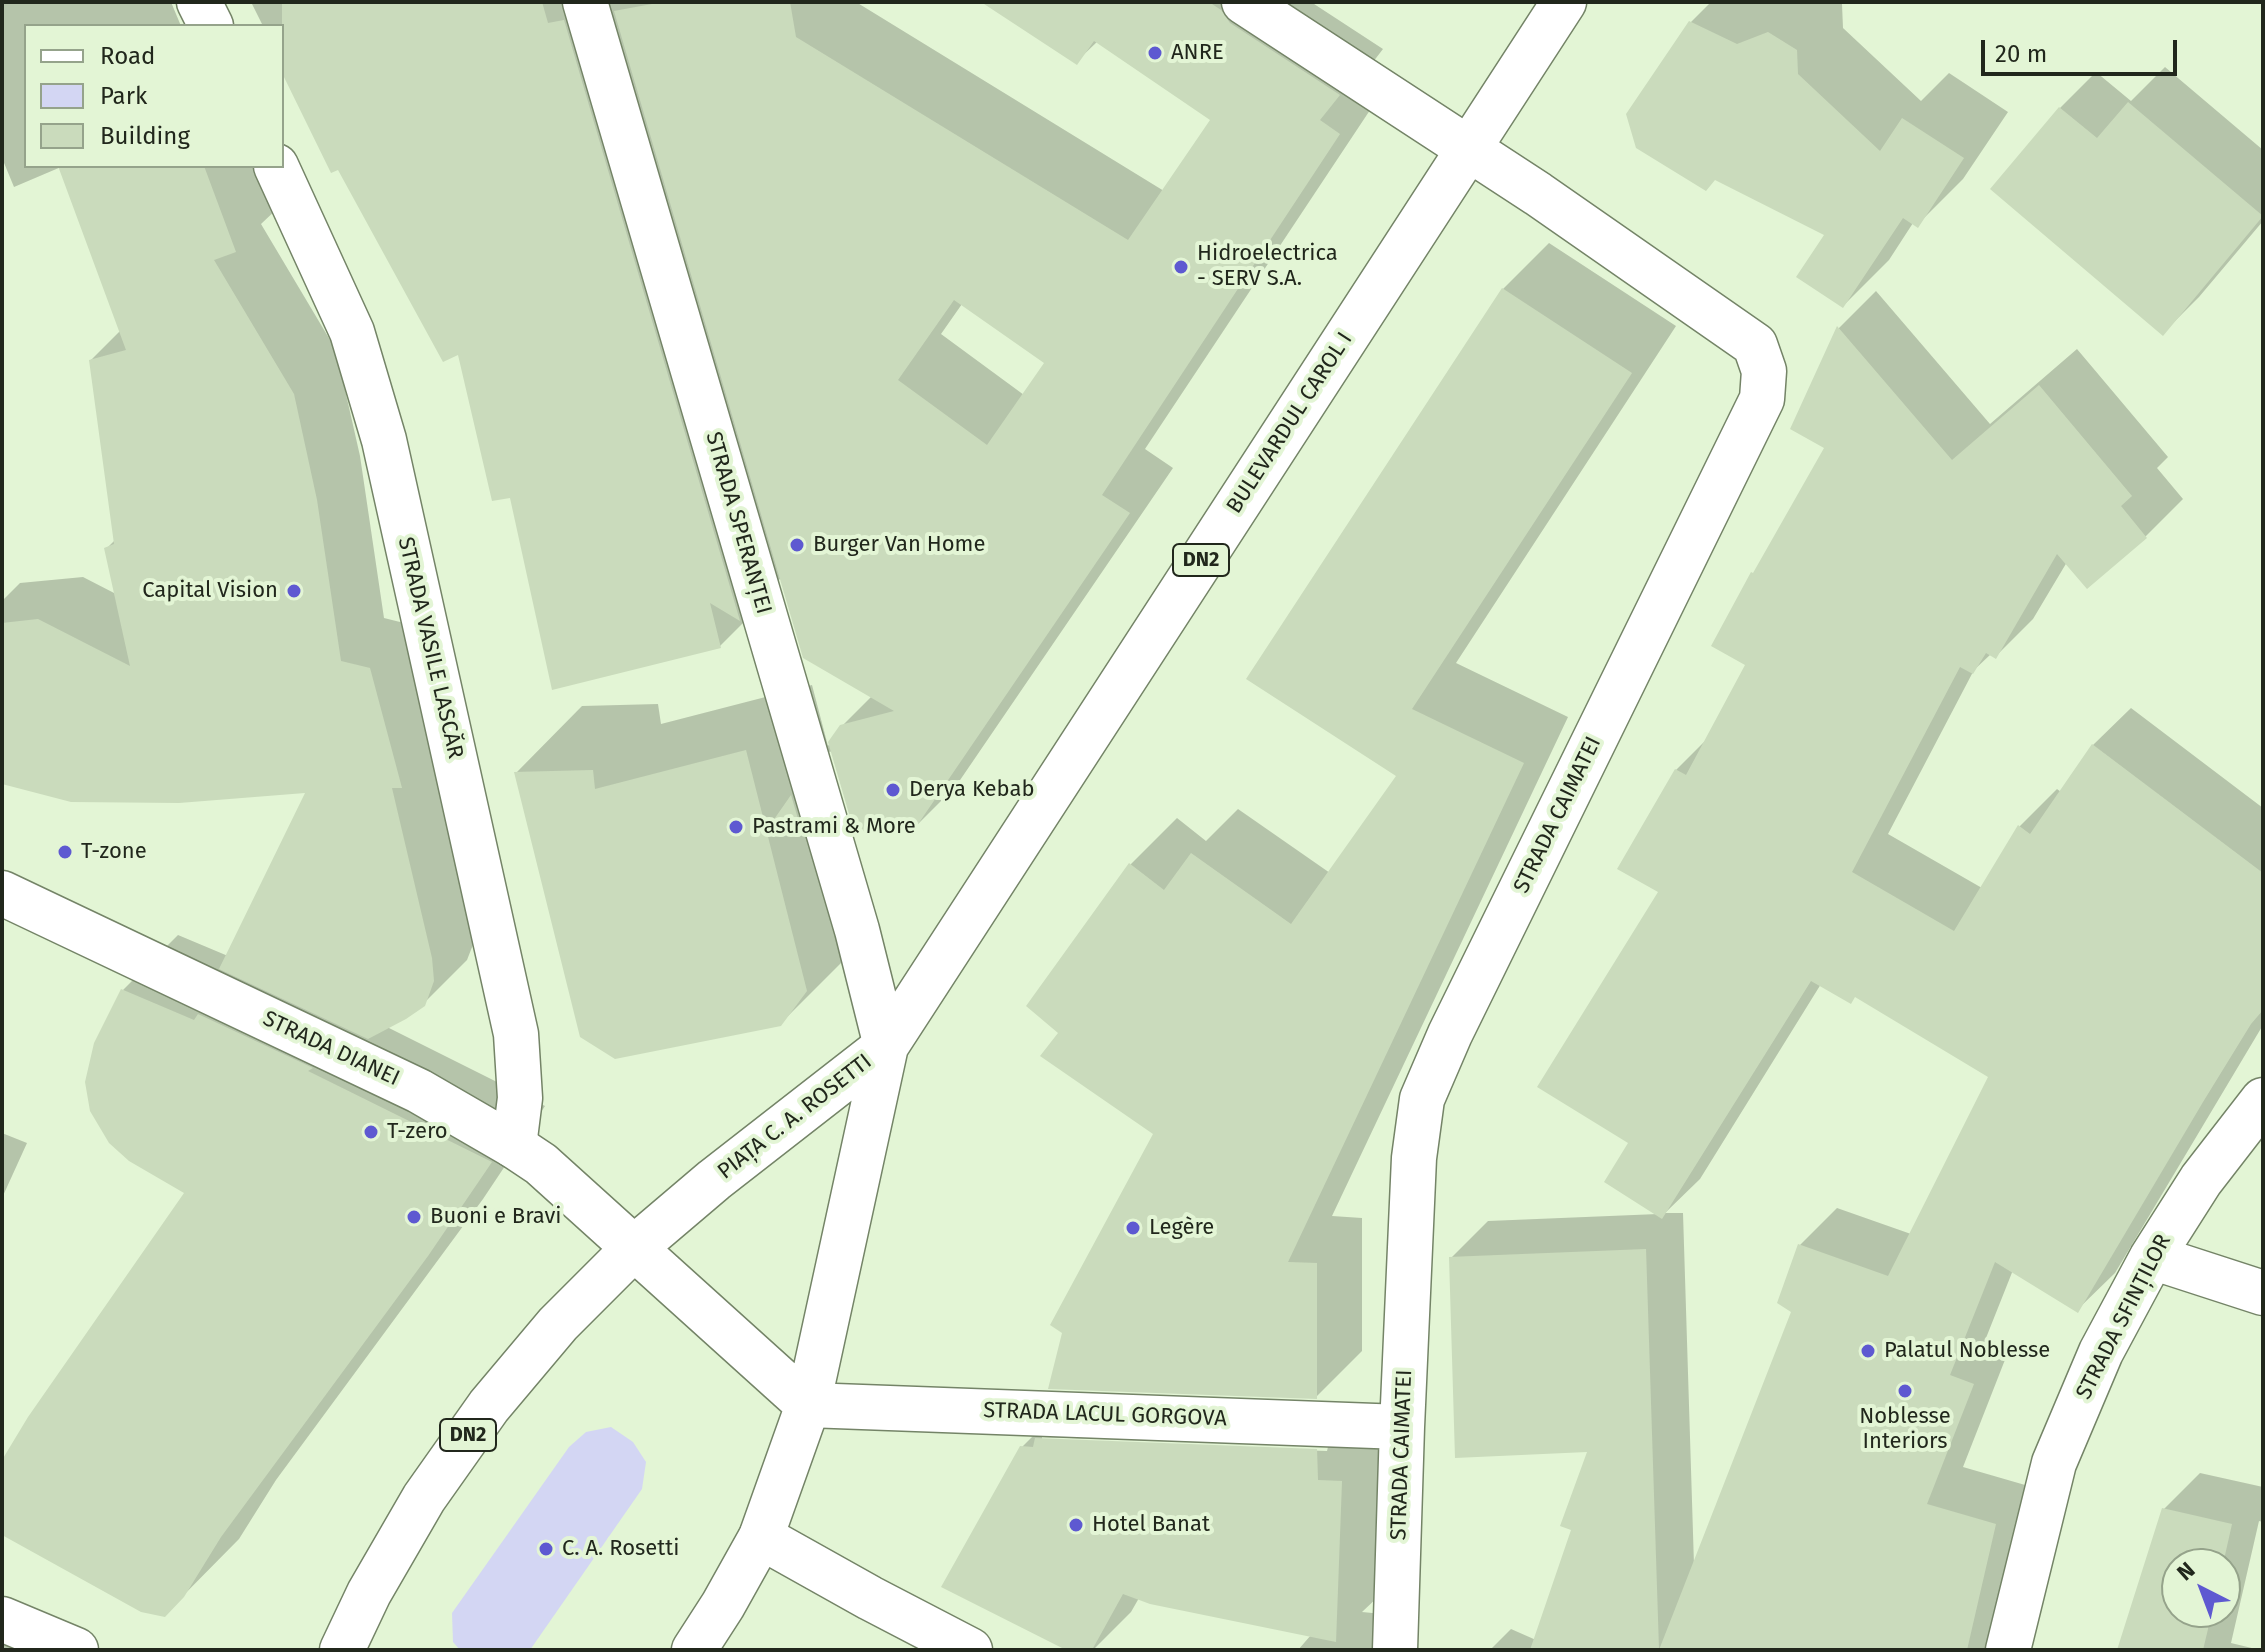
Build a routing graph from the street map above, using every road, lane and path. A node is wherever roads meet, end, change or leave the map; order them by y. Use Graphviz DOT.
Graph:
graph roads {
  1 [pos="199,2"];
  2 [pos="585,2"];
  3 [pos="1244,2"];
  4 [pos="1564,2"];
  5 [pos="210,24"];
  6 [pos="1468,149"];
  7 [pos="277,168"];
  8 [pos="2,893"];
  9 [pos="886,1046"];
  10 [pos="2263,1100"];
  11 [pos="514,1146"];
  12 [pos="634,1248"];
  13 [pos="2152,1257"];
  14 [pos="2263,1293"];
  15 [pos="808,1405"];
  16 [pos="1402,1427"];
  17 [pos="761,1537"];
  18 [pos="2,1619"];
  19 [pos="76,1650"];
  20 [pos="342,1650"];
  21 [pos="694,1650"];
  22 [pos="970,1650"];
  23 [pos="1395,1650"];
  24 [pos="2008,1650"];
  1 -- 5 [label="street"];
  2 -- 9 [label="street, STRADA SPERANȚEI"];
  3 -- 6 [label="street, STRADA CAIMATEI"];
  4 -- 6 [label="street, BULEVARDUL CAROL I / DN2"];
  6 -- 9 [label="street, BULEVARDUL CAROL I / DN2"];
  6 -- 16 [label="street, STRADA CAIMATEI"];
  7 -- 11 [label="street, STRADA VASILE LASCĂR"];
  8 -- 11 [label="street, STRADA DIANEI"];
  9 -- 12 [label="street, PIAȚA C. A. ROSETTI / DN2"];
  9 -- 15 [label="street, PIAȚA C. A. ROSETTI / DN2"];
  10 -- 13 [label="street, STRADA SFINȚILOR"];
  11 -- 12 [label="street, STRADA DIANEI"];
  12 -- 15 [label="street, STRADA DIANEI"];
  12 -- 20 [label="street, PIAȚA C. A. ROSETTI / DN2"];
  13 -- 14 [label="street"];
  13 -- 24 [label="street, STRADA SFINȚILOR"];
  15 -- 16 [label="street, STRADA LACUL GORGOVA"];
  15 -- 17 [label="street, PIAȚA C. A. ROSETTI / DN2"];
  16 -- 23 [label="street, STRADA CAIMATEI"];
  17 -- 21 [label="street, PIAȚA C. A. ROSETTI / DN2"];
  17 -- 22 [label="street"];
  18 -- 19 [label="street"];
}
